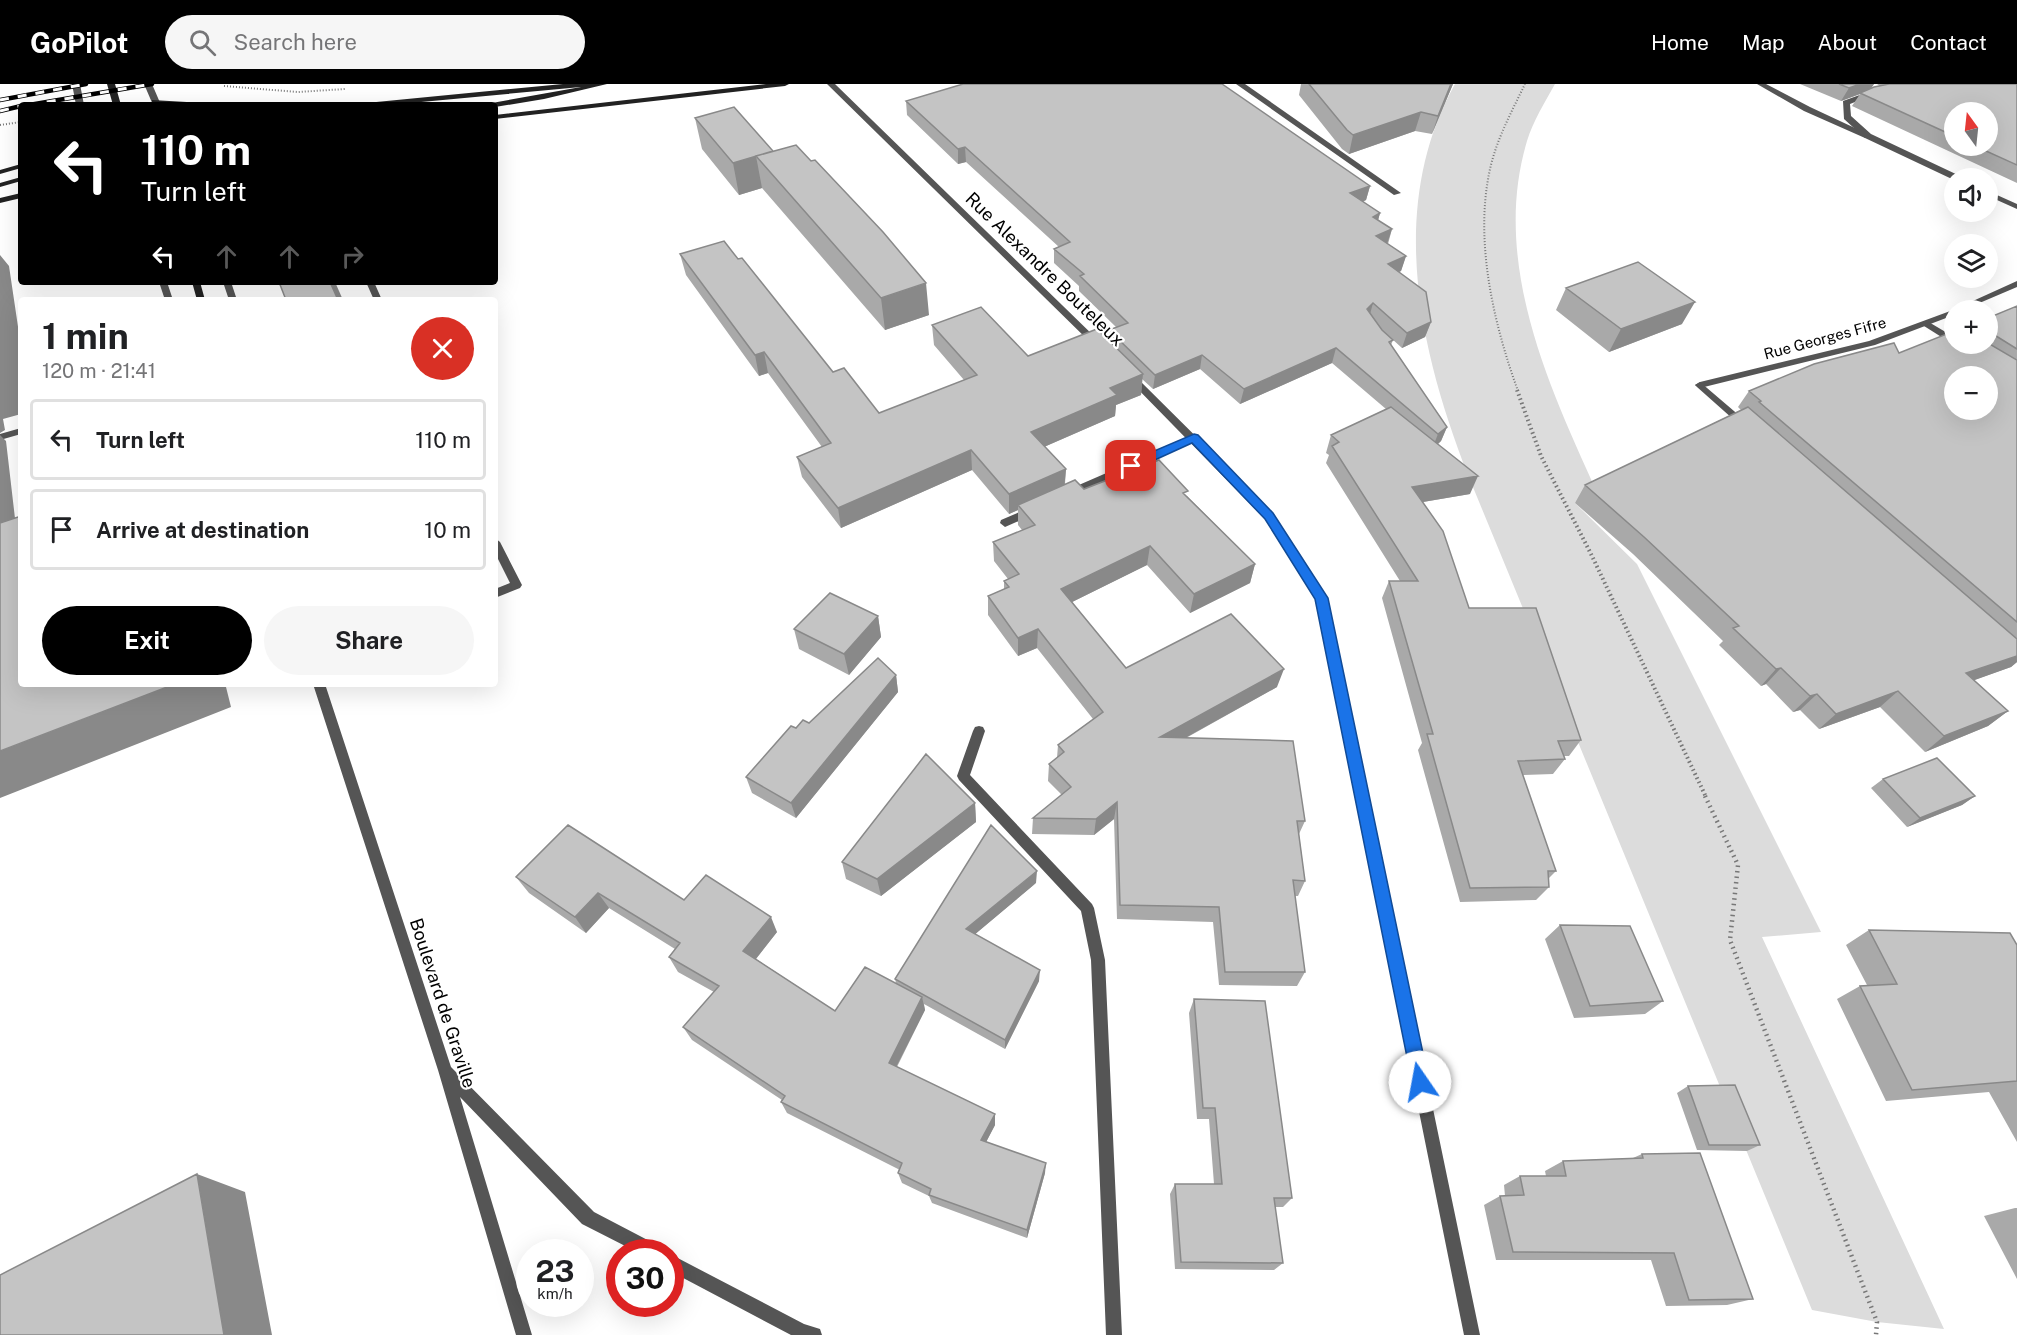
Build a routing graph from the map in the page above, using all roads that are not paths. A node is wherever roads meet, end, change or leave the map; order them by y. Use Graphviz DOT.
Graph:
graph roads {
  1 [pos="76,84"];
  2 [pos="111,84"];
  3 [pos="148,84"];
  4 [pos="586,84"];
  5 [pos="603,84"];
  6 [pos="784,84"];
  7 [pos="831,84"];
  8 [pos="1240,84"];
  9 [pos="1761,84"];
  10 [pos="1868,84"];
  11 [pos="79,102"];
  12 [pos="116,102"];
  13 [pos="156,102"];
  14 [pos="397,102"];
  15 [pos="498,105"];
  16 [pos="498,117"];
  17 [pos="1868,136"];
  18 [pos="18,167"];
  19 [pos="0,172"];
  20 [pos="1944,172"];
  21 [pos="18,180"];
  22 [pos="0,185"];
  23 [pos="1397,193"];
  24 [pos="18,196"];
  25 [pos="1998,198"];
  26 [pos="0,201"];
  27 [pos="2017,207"];
  28 [pos="2017,284"];
  29 [pos="1981,300"];
  30 [pos="1944,317"];
  31 [pos="1928,324"];
  32 [pos="1944,334"];
  33 [pos="1103,350"];
  34 [pos="1119,366"];
  35 [pos="1753,431"];
  36 [pos="18,432"];
  37 [pos="0,437"];
  38 [pos="1194,438"];
  39 [pos="1057,499"];
  40 [pos="1047,504"];
  41 [pos="1005,523"];
  42 [pos="498,548"];
  43 [pos="498,593"];
  44 [pos="320,687"];
  45 [pos="979,731"];
  46 [pos="445,1070"];
  47 [pos="628,1239"];
  48 [pos="684,1269"];
  49 [pos="524,1335"];
  50 [pos="814,1335"];
  51 [pos="1114,1335"];
  52 [pos="1472,1335"];
  1 -- 11 [label="street"];
  2 -- 12 [label="main road"];
  3 -- 13 [label="street"];
  4 -- 14 [label="main road"];
  5 -- 15 [label="main road"];
  6 -- 16 [label="main road"];
  7 -- 33 [label="street, Rue Alexandre Bouteleux"];
  8 -- 23 [label="street"];
  9 -- 17 [label="street"];
  10 -- 17 [label="street"];
  17 -- 20 [label="street"];
  18 -- 19 [label="main road"];
  21 -- 22 [label="main road"];
  24 -- 26 [label="main road"];
  25 -- 27 [label="street"];
  28 -- 29 [label="street, Rue Georges Fifre"];
  30 -- 31 [label="street, Rue Georges Fifre"];
  31 -- 32 [label="street"];
  31 -- 35 [label="street, Rue Georges Fifre"];
  34 -- 38 [label="street, Rue Alexandre Bouteleux"];
  36 -- 37 [label="street"];
  38 -- 39 [label="street"];
  38 -- 52 [label="street, Rue Alexandre Bouteleux"];
  40 -- 41 [label="street"];
  42 -- 43 [label="street"];
  44 -- 46 [label="street, Boulevard de Graville"];
  45 -- 51 [label="street"];
  46 -- 47 [label="street"];
  46 -- 49 [label="street, Boulevard de Graville"];
  48 -- 50 [label="street"];
}
